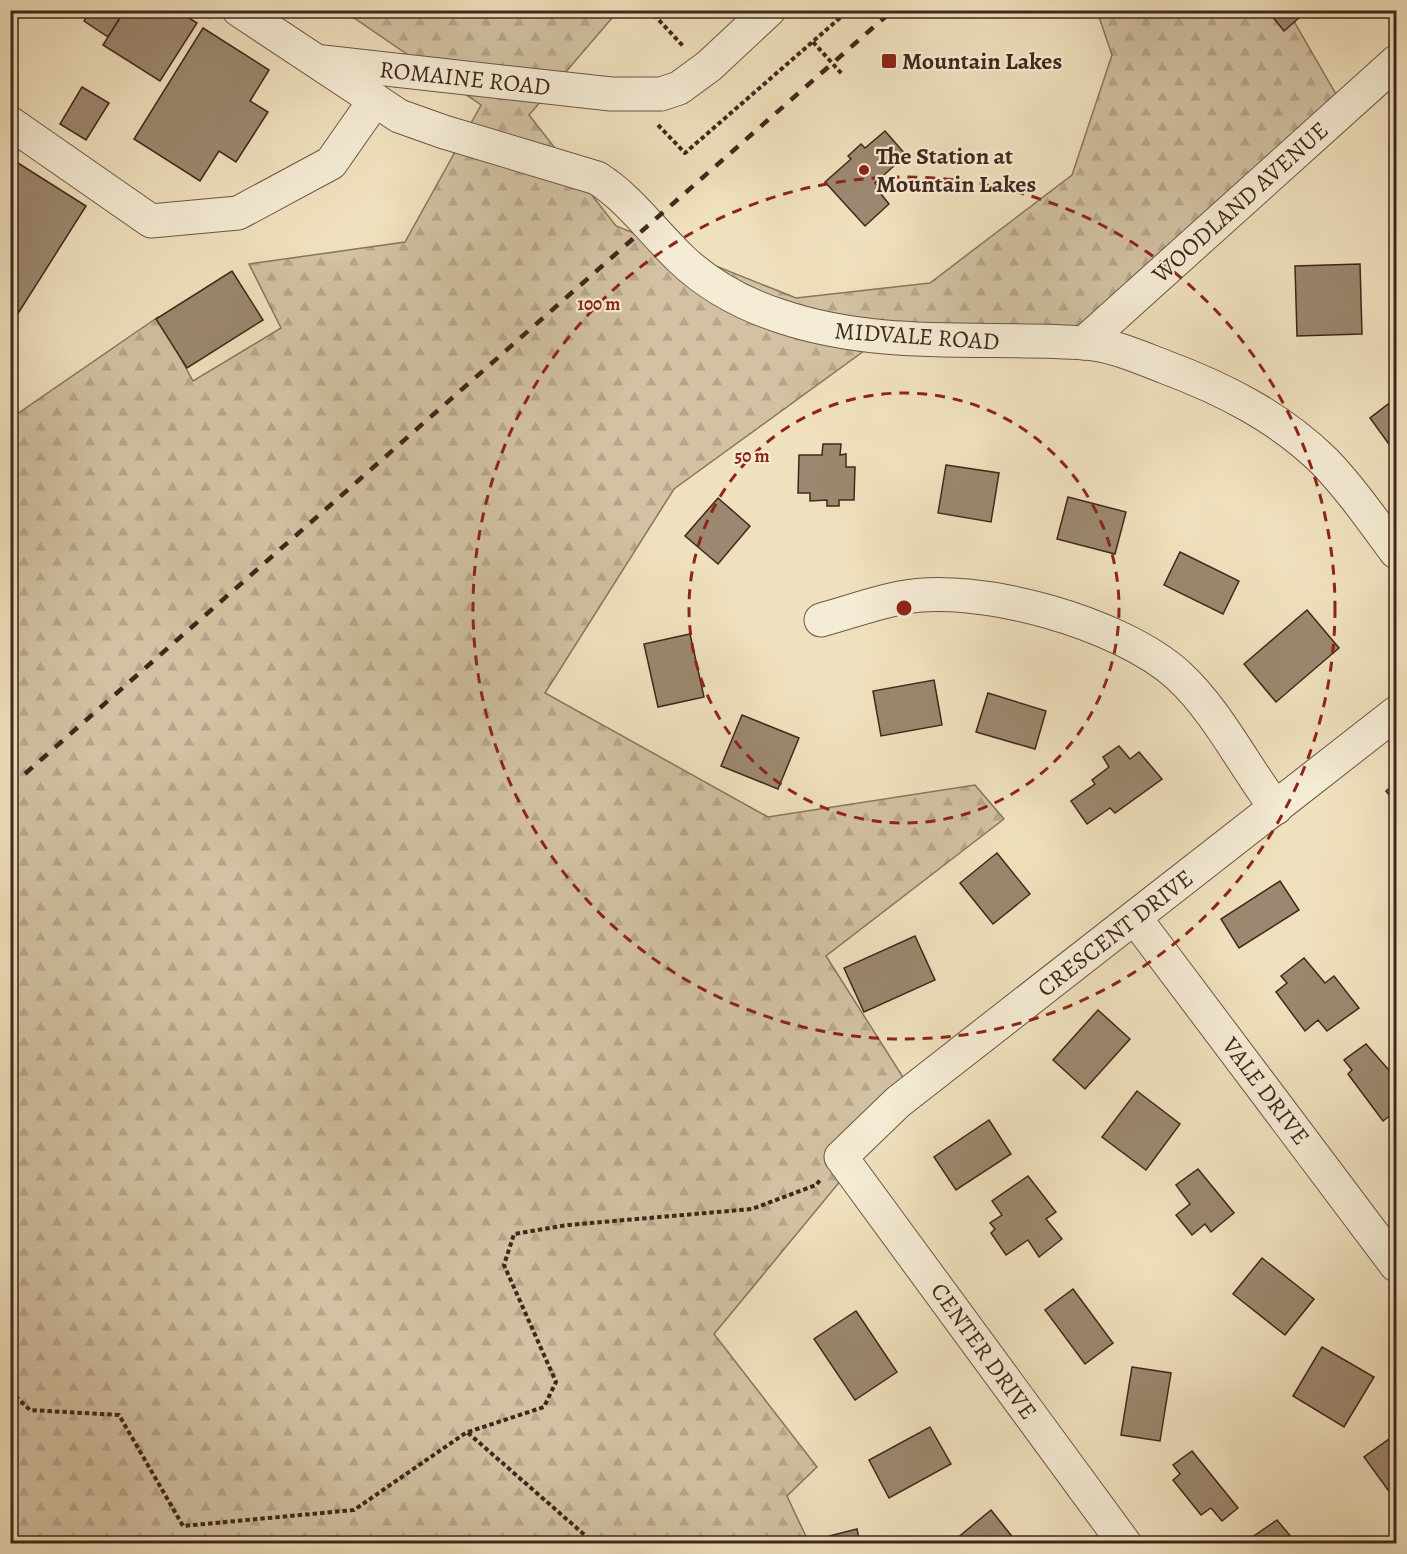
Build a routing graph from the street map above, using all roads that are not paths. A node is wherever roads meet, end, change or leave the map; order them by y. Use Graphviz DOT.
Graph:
graph roads {
  1 [pos="239,10"];
  2 [pos="769,10"];
  3 [pos="320,62"];
  4 [pos="1396,62"];
  5 [pos="375,100"];
  6 [pos="10,123"];
  7 [pos="1084,343"];
  8 [pos="1396,552"];
  9 [pos="821,620"];
  10 [pos="1396,713"];
  11 [pos="1276,808"];
  12 [pos="1135,918"];
  13 [pos="842,1158"];
  14 [pos="1396,1265"];
  15 [pos="1125,1544"];
  1 -- 3 [label="street, MIDVALE ROAD"];
  2 -- 3 [label="street, ROMAINE ROAD"];
  3 -- 5 [label="street, MIDVALE ROAD"];
  4 -- 7 [label="street, WOODLAND AVENUE"];
  5 -- 6 [label="street, ROMAINE ROAD"];
  5 -- 7 [label="street, MIDVALE ROAD"];
  7 -- 8 [label="street, MIDVALE ROAD"];
  9 -- 11 [label="street"];
  10 -- 11 [label="street, CRESCENT DRIVE"];
  11 -- 12 [label="street, CRESCENT DRIVE"];
  12 -- 13 [label="street, CRESCENT DRIVE"];
  12 -- 14 [label="street, VALE DRIVE"];
  13 -- 15 [label="street, CENTER DRIVE"];
}
